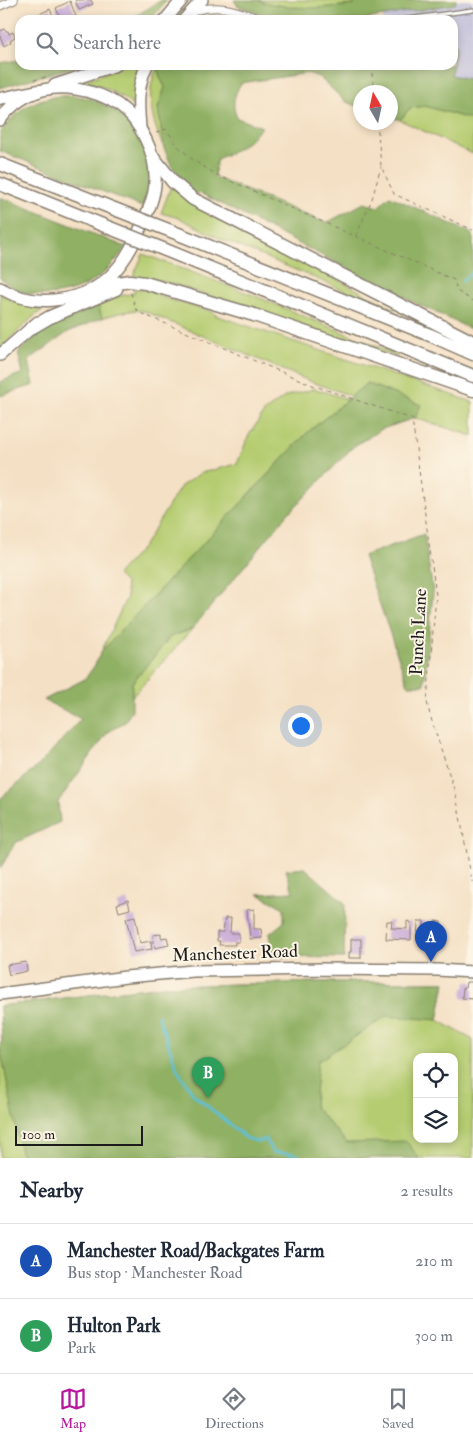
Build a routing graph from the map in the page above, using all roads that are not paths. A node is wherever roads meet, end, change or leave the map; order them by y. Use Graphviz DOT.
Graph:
graph roads {
  1 [pos="14,0"];
  2 [pos="182,0"];
  3 [pos="202,0"];
  4 [pos="220,0"];
  5 [pos="0,6"];
  6 [pos="230,8"];
  7 [pos="473,10"];
  8 [pos="169,15"];
  9 [pos="188,15"];
  10 [pos="190,15"];
  11 [pos="250,15"];
  12 [pos="436,15"];
  13 [pos="98,70"];
  14 [pos="145,70"];
  15 [pos="38,87"];
  16 [pos="0,99"];
  17 [pos="0,120"];
  18 [pos="140,127"];
  19 [pos="153,156"];
  20 [pos="4,165"];
  21 [pos="0,184"];
  22 [pos="100,286"];
  23 [pos="156,287"];
  24 [pos="0,288"];
  25 [pos="66,299"];
  26 [pos="31,328"];
  27 [pos="473,342"];
  28 [pos="473,354"];
  29 [pos="0,355"];
  30 [pos="473,376"];
  31 [pos="473,390"];
  32 [pos="473,972"];
  33 [pos="0,994"];
  1 -- 5 [label="street"];
  2 -- 8 [label="highway"];
  3 -- 9 [label="highway"];
  4 -- 6 [label="street"];
  6 -- 10 [label="street"];
  6 -- 11 [label="street"];
  7 -- 12 [label="lane"];
  13 -- 15 [label="highway"];
  14 -- 18 [label="highway"];
  15 -- 16 [label="highway"];
  15 -- 17 [label="highway"];
  15 -- 18 [label="highway"];
  18 -- 19 [label="highway"];
  19 -- 22 [label="highway"];
  19 -- 27 [label="highway"];
  20 -- 28 [label="highway, bridge"];
  21 -- 30 [label="highway, bridge"];
  22 -- 23 [label="highway"];
  22 -- 25 [label="highway"];
  23 -- 26 [label="highway"];
  23 -- 31 [label="highway"];
  24 -- 25 [label="highway"];
  25 -- 26 [label="highway"];
  26 -- 29 [label="highway"];
  32 -- 33 [label="highway, Manchester Road"];
}
